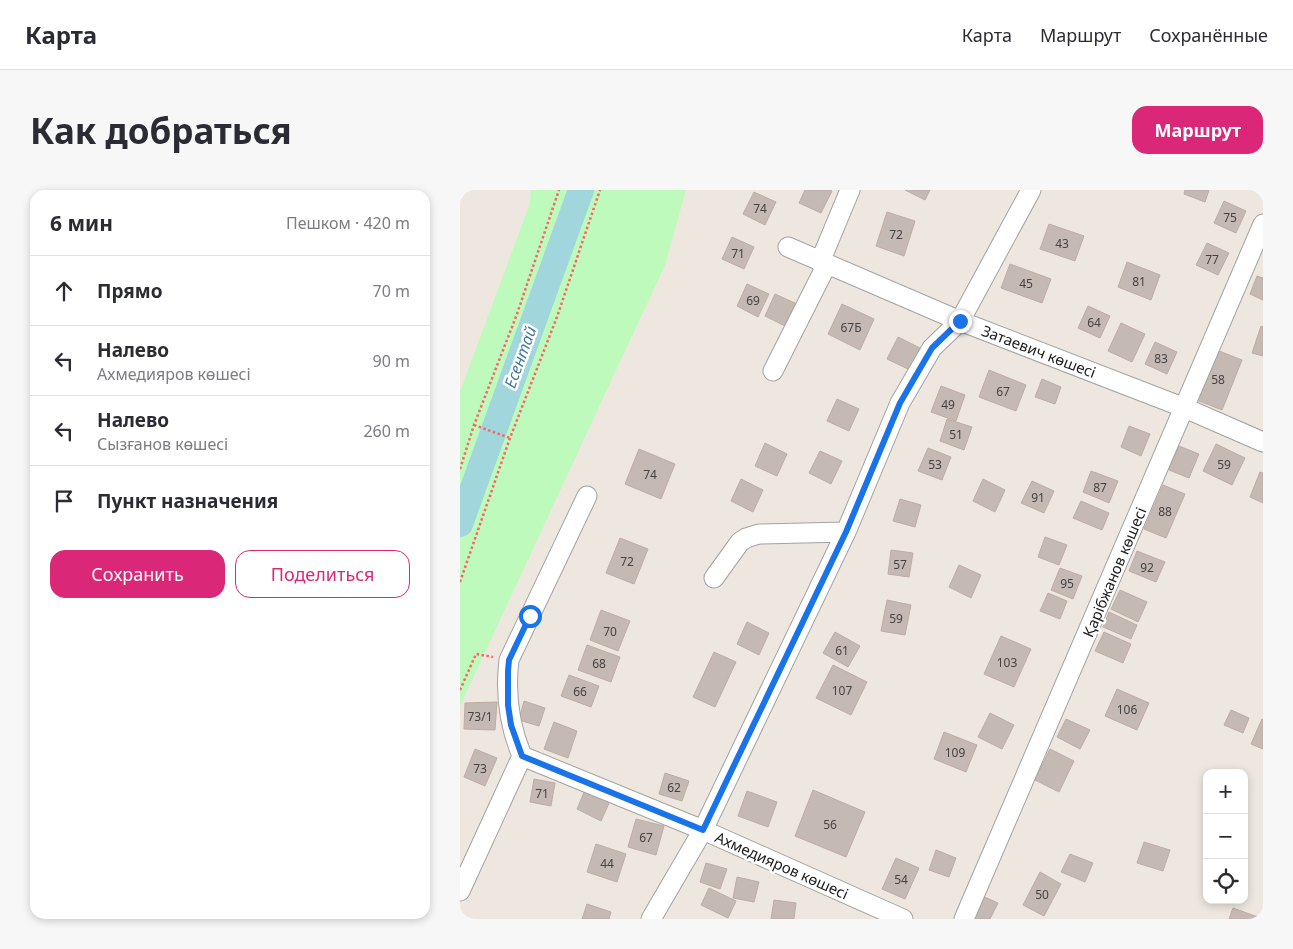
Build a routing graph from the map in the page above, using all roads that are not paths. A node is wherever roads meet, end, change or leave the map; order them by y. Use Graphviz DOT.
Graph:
graph roads {
  1 [pos="850,190"];
  2 [pos="1031,190"];
  3 [pos="1263,224"];
  4 [pos="788,247"];
  5 [pos="824,263"];
  6 [pos="960,321"];
  7 [pos="772,371"];
  8 [pos="1185,408"];
  9 [pos="1263,442"];
  10 [pos="587,496"];
  11 [pos="846,532"];
  12 [pos="714,578"];
  13 [pos="522,756"];
  14 [pos="703,830"];
  15 [pos="460,891"];
  16 [pos="651,919"];
  17 [pos="903,919"];
  18 [pos="964,919"];
  1 -- 5 [label="street"];
  2 -- 6 [label="street"];
  3 -- 8 [label="street, Қарібжанов көшесі"];
  4 -- 5 [label="street, Затаевич көшесі"];
  5 -- 6 [label="street, Затаевич көшесі"];
  5 -- 7 [label="street"];
  6 -- 8 [label="street, Затаевич көшесі"];
  6 -- 11 [label="street"];
  8 -- 9 [label="street, Затаевич көшесі"];
  8 -- 18 [label="street, Қарібжанов көшесі"];
  10 -- 13 [label="street"];
  11 -- 12 [label="street"];
  11 -- 14 [label="street"];
  13 -- 14 [label="street, Ахмедияров көшесі"];
  13 -- 15 [label="street"];
  14 -- 16 [label="street"];
  14 -- 17 [label="street, Ахмедияров көшесі"];
}
